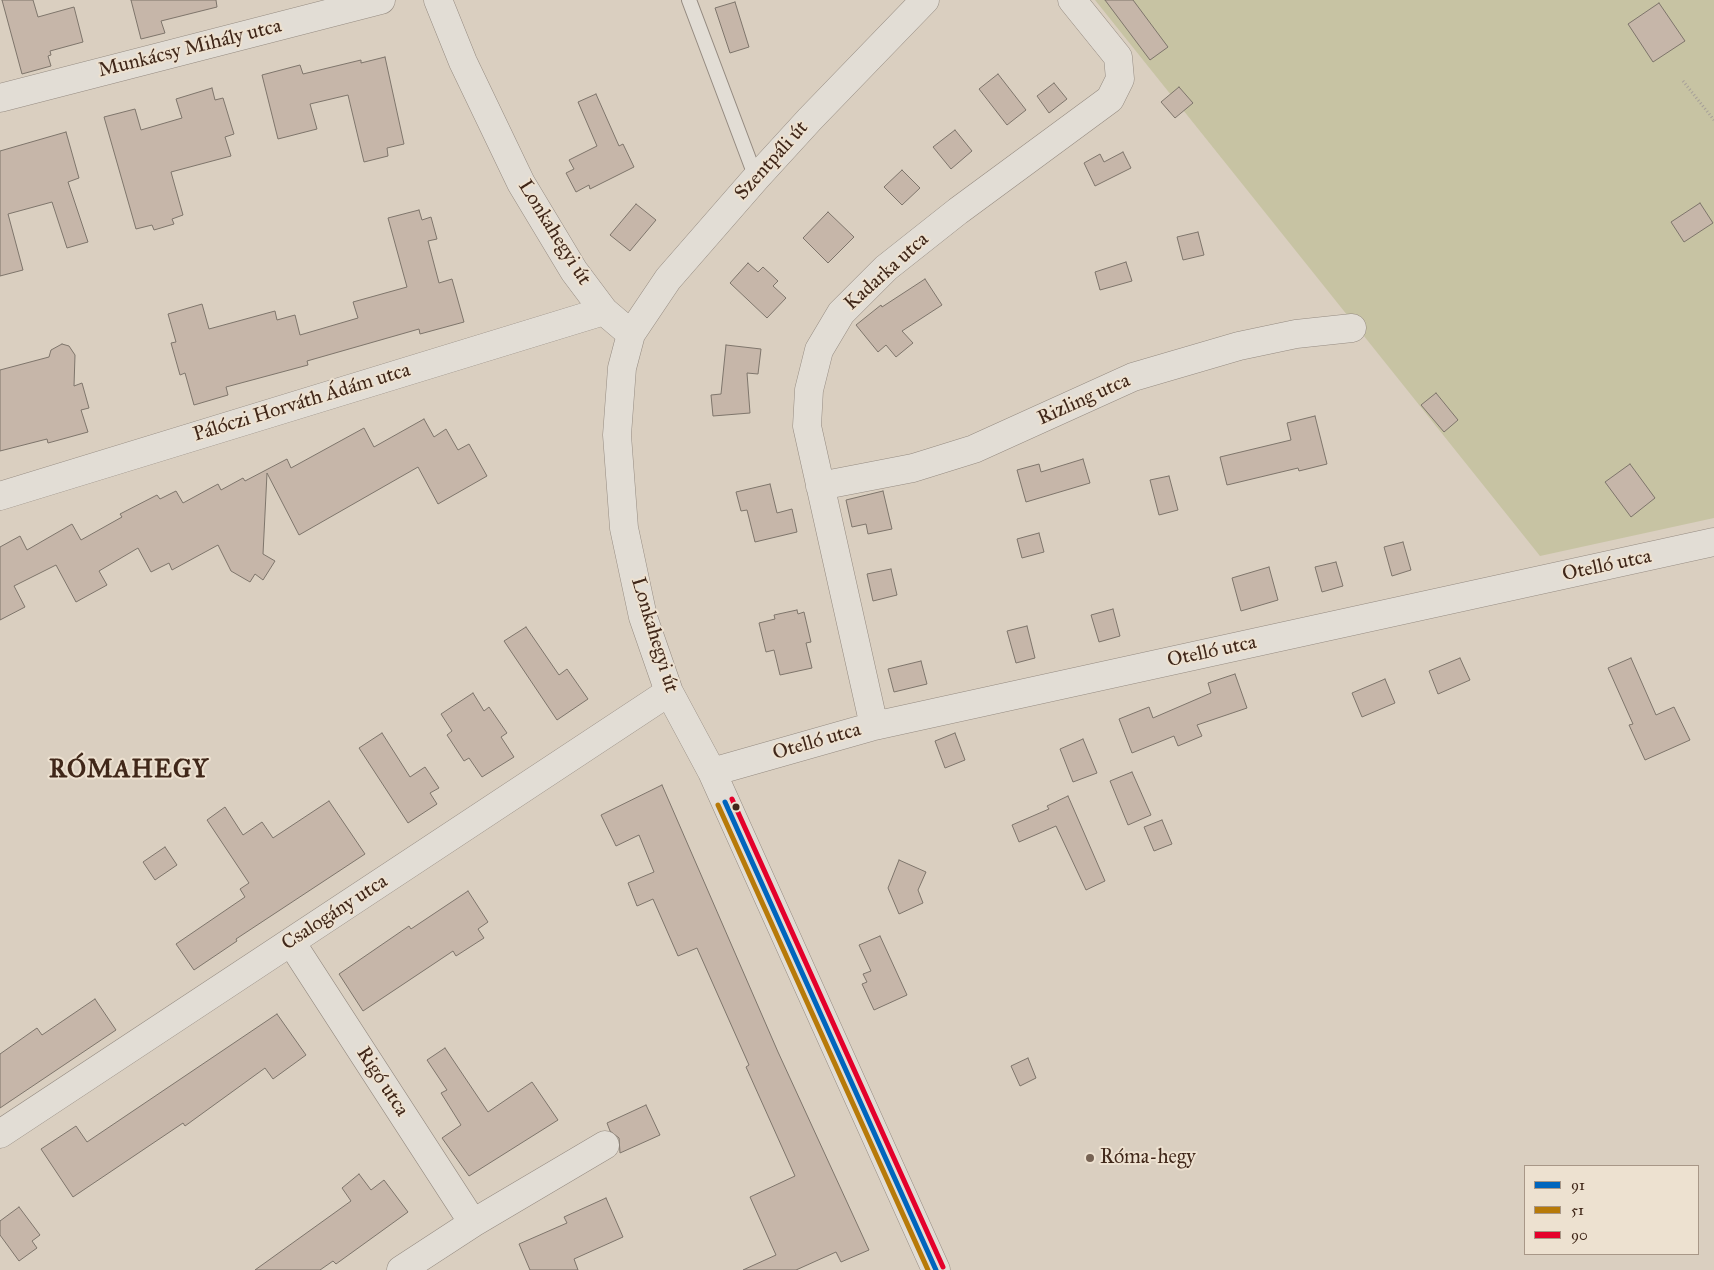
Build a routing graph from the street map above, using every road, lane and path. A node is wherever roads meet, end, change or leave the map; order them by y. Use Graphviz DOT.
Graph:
graph roads {
  1 [pos="381,0"];
  2 [pos="438,0"];
  3 [pos="689,0"];
  4 [pos="925,0"];
  5 [pos="1072,0"];
  6 [pos="1683,81"];
  7 [pos="0,98"];
  8 [pos="1714,120"];
  9 [pos="756,178"];
  10 [pos="604,311"];
  11 [pos="1352,328"];
  12 [pos="631,334"];
  13 [pos="820,486"];
  14 [pos="0,496"];
  15 [pos="1714,542"];
  16 [pos="669,692"];
  17 [pos="874,726"];
  18 [pos="712,772"];
  19 [pos="290,942"];
  20 [pos="0,1134"];
  21 [pos="605,1145"];
  22 [pos="473,1223"];
  23 [pos="401,1270"];
  24 [pos="936,1270"];
  1 -- 7 [label="street, Munkácsy Mihály utca"];
  2 -- 10 [label="street, Lonkahegyi út"];
  3 -- 9 [label="lane"];
  4 -- 9 [label="street, Szentpáli út"];
  5 -- 13 [label="street, Kadarka utca"];
  6 -- 8 [label="path"];
  9 -- 12 [label="street, Szentpáli út"];
  10 -- 12 [label="street, Lonkahegyi út"];
  10 -- 14 [label="street, Pálóczi Horváth Ádám utca"];
  11 -- 13 [label="street, Rizling utca"];
  12 -- 16 [label="street, Lonkahegyi út"];
  13 -- 17 [label="street, Kadarka utca"];
  15 -- 17 [label="street, Otelló utca"];
  16 -- 18 [label="street, Lonkahegyi út"];
  16 -- 19 [label="street, Csalogány utca"];
  17 -- 18 [label="street, Otelló utca"];
  18 -- 24 [label="street, Lonkahegyi út"];
  19 -- 20 [label="street, Csalogány utca"];
  19 -- 22 [label="street, Rigó utca"];
  21 -- 22 [label="street"];
  22 -- 23 [label="street"];
}
